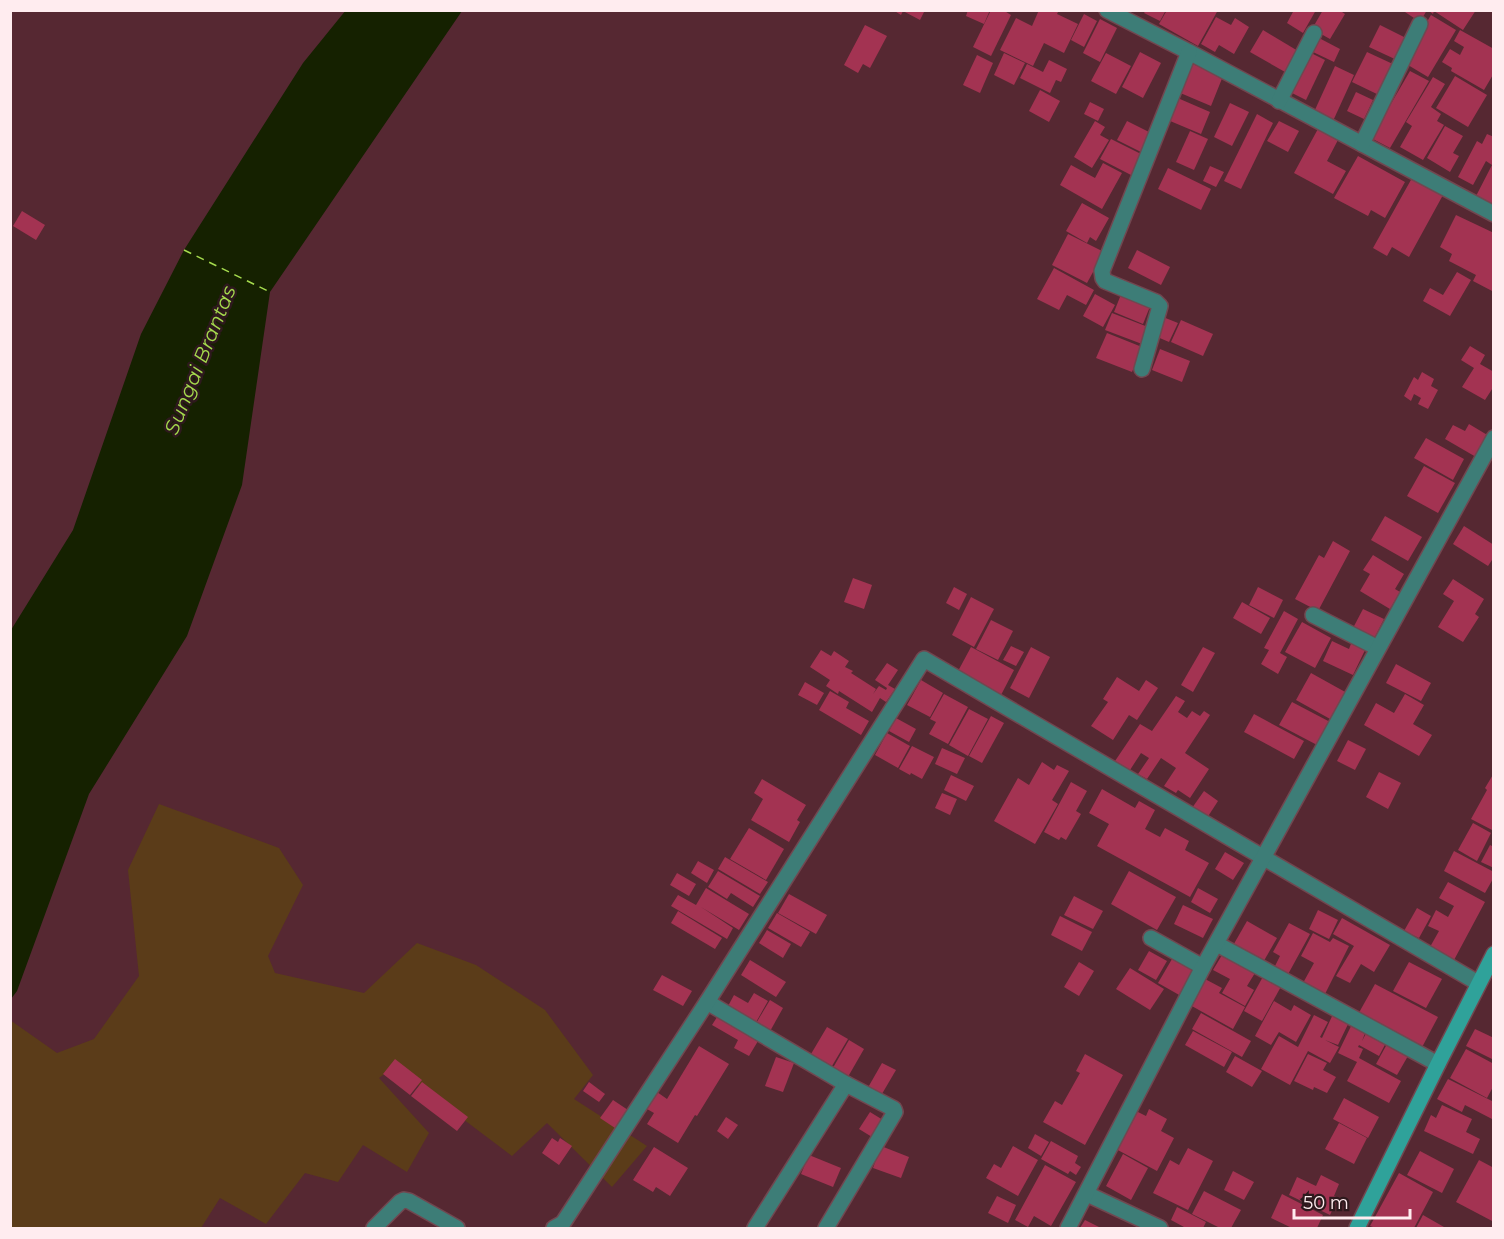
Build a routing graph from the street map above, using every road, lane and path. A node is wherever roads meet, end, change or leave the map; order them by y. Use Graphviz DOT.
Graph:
graph roads {
  1 [pos="1107,10"];
  2 [pos="1420,24"];
  3 [pos="1314,33"];
  4 [pos="1189,52"];
  5 [pos="1279,101"];
  6 [pos="1362,144"];
  7 [pos="1494,214"];
  8 [pos="1142,369"];
  9 [pos="1494,438"];
  10 [pos="1313,615"];
  11 [pos="1378,648"];
  12 [pos="1263,857"];
  13 [pos="1151,938"];
  14 [pos="1216,944"];
  15 [pos="1494,954"];
  16 [pos="1203,967"];
  17 [pos="1478,983"];
  18 [pos="707,1002"];
  19 [pos="1438,1064"];
  20 [pos="846,1084"];
  21 [pos="1087,1194"];
  22 [pos="563,1227"];
  23 [pos="374,1228"];
  24 [pos="457,1228"];
  25 [pos="756,1228"];
  26 [pos="826,1228"];
  27 [pos="1068,1228"];
  28 [pos="1160,1228"];
  29 [pos="1357,1228"];
  1 -- 4 [label="street"];
  2 -- 6 [label="street"];
  3 -- 5 [label="street"];
  4 -- 5 [label="street"];
  4 -- 8 [label="street"];
  5 -- 6 [label="street"];
  6 -- 7 [label="street"];
  9 -- 11 [label="street"];
  10 -- 11 [label="street"];
  11 -- 12 [label="street"];
  12 -- 14 [label="street"];
  12 -- 17 [label="street"];
  12 -- 18 [label="street"];
  13 -- 16 [label="street"];
  14 -- 16 [label="street"];
  14 -- 19 [label="street"];
  15 -- 17 [label="main road"];
  16 -- 21 [label="street"];
  17 -- 19 [label="main road"];
  18 -- 20 [label="street"];
  18 -- 22 [label="street"];
  19 -- 29 [label="main road"];
  20 -- 25 [label="street"];
  20 -- 26 [label="street"];
  21 -- 27 [label="street"];
  21 -- 28 [label="street"];
  23 -- 24 [label="street"];
}
